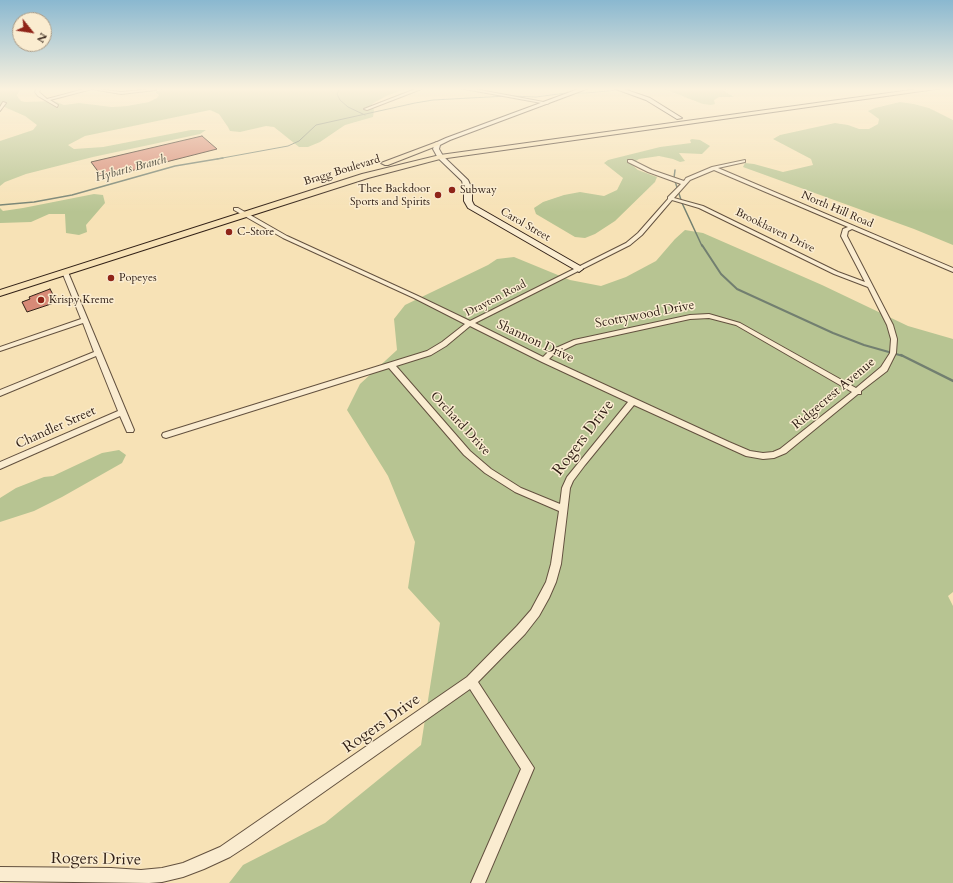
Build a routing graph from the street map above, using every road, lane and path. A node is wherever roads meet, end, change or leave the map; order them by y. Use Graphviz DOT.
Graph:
graph roads {
  1 [pos="487,129"];
  2 [pos="597,129"];
  3 [pos="621,129"];
  4 [pos="637,129"];
  5 [pos="594,135"];
  6 [pos="438,151"];
  7 [pos="630,161"];
  8 [pos="743,161"];
  9 [pos="714,168"];
  10 [pos="684,183"];
  11 [pos="670,198"];
  12 [pos="236,209"];
  13 [pos="244,215"];
  14 [pos="852,227"];
  15 [pos="579,269"];
  16 [pos="953,270"];
  17 [pos="65,272"];
  18 [pos="0,284"];
  19 [pos="869,286"];
  20 [pos="0,293"];
  21 [pos="84,320"];
  22 [pos="469,324"];
  23 [pos="0,349"];
  24 [pos="98,353"];
  25 [pos="544,360"];
  26 [pos="391,366"];
  27 [pos="858,392"];
  28 [pos="0,393"];
  29 [pos="633,401"];
  30 [pos="122,412"];
  31 [pos="130,430"];
  32 [pos="166,435"];
  33 [pos="763,456"];
  34 [pos="0,466"];
  35 [pos="563,509"];
  36 [pos="472,681"];
  37 [pos="0,874"];
  38 [pos="478,883"];
  1 -- 6 [label="street"];
  2 -- 6 [label="main road, Bragg Boulevard"];
  3 -- 5 [label="main road"];
  4 -- 5 [label="main road, Bragg Boulevard"];
  5 -- 6 [label="main road, Bragg Boulevard"];
  6 -- 12 [label="main road, Bragg Boulevard"];
  6 -- 13 [label="main road, Bragg Boulevard"];
  6 -- 15 [label="street, Carol Street"];
  7 -- 10 [label="street"];
  8 -- 9 [label="street, Drayton Road"];
  9 -- 10 [label="street, Drayton Road"];
  9 -- 14 [label="street, North Hill Road"];
  10 -- 11 [label="street, Drayton Road"];
  11 -- 15 [label="street, Drayton Road"];
  11 -- 19 [label="street, Brookhaven Drive"];
  12 -- 13 [label="street, Shannon Drive"];
  12 -- 18 [label="main road, Bragg Boulevard"];
  13 -- 17 [label="main road, Bragg Boulevard"];
  13 -- 22 [label="street, Shannon Drive"];
  14 -- 16 [label="street, North Hill Road"];
  14 -- 19 [label="street, Ridgecrest Avenue"];
  15 -- 22 [label="street, Drayton Road"];
  17 -- 20 [label="main road, Bragg Boulevard"];
  17 -- 21 [label="street"];
  19 -- 27 [label="street, Ridgecrest Avenue"];
  21 -- 23 [label="street"];
  21 -- 24 [label="street"];
  22 -- 25 [label="street, Shannon Drive"];
  22 -- 26 [label="street, Drayton Road"];
  24 -- 28 [label="street"];
  24 -- 30 [label="street"];
  25 -- 27 [label="street, Scottywood Drive"];
  25 -- 29 [label="street, Shannon Drive"];
  26 -- 32 [label="street, Drayton Road"];
  26 -- 35 [label="street, Orchard Drive"];
  27 -- 33 [label="street, Ridgecrest Avenue"];
  29 -- 33 [label="street, Shannon Drive"];
  29 -- 35 [label="street, Rogers Drive"];
  30 -- 31 [label="street"];
  30 -- 34 [label="street, Chandler Street"];
  35 -- 36 [label="street, Rogers Drive"];
  36 -- 37 [label="street, Rogers Drive"];
  36 -- 38 [label="street"];
}
